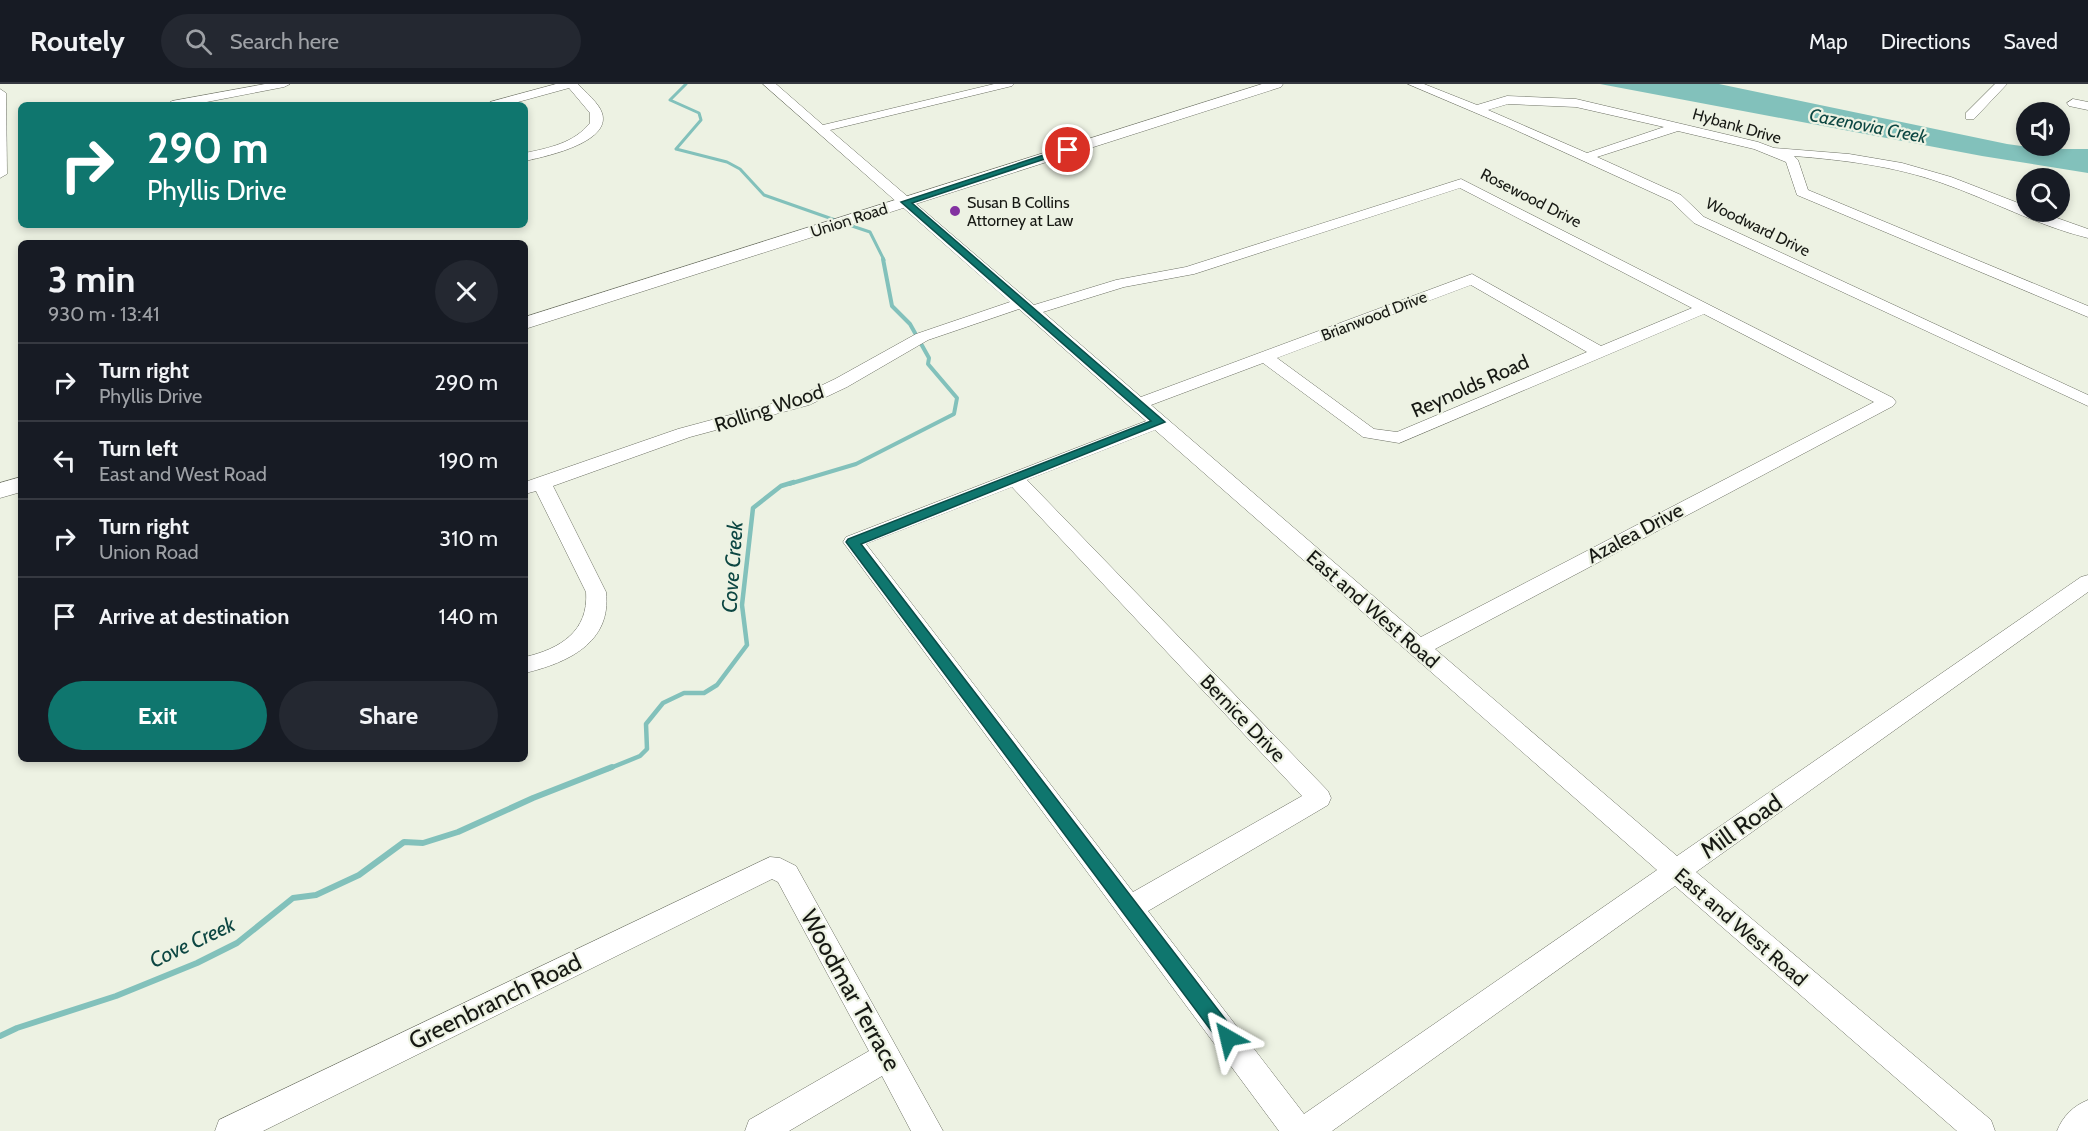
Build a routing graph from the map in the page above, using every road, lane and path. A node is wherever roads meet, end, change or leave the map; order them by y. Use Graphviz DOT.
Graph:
graph roads {
  1 [pos="284,84"];
  2 [pos="571,84"];
  3 [pos="769,84"];
  4 [pos="958,84"];
  5 [pos="1008,84"];
  6 [pos="1276,84"];
  7 [pos="1414,84"];
  8 [pos="2001,84"];
  9 [pos="0,93"];
  10 [pos="971,93"];
  11 [pos="188,102"];
  12 [pos="505,102"];
  13 [pos="2073,103"];
  14 [pos="2088,106"];
  15 [pos="1477,109"];
  16 [pos="1970,116"];
  17 [pos="1677,127"];
  18 [pos="821,129"];
  19 [pos="1769,150"];
  20 [pos="528,156"];
  21 [pos="1586,157"];
  22 [pos="0,174"];
  23 [pos="905,202"];
  24 [pos="2016,206"];
  25 [pos="2057,222"];
  26 [pos="2088,234"];
  27 [pos="1027,307"];
  28 [pos="1704,308"];
  29 [pos="2088,312"];
  30 [pos="528,322"];
  31 [pos="1599,352"];
  32 [pos="1265,357"];
  33 [pos="2088,401"];
  34 [pos="1138,404"];
  35 [pos="1853,419"];
  36 [pos="1159,422"];
  37 [pos="1016,479"];
  38 [pos="18,485"];
  39 [pos="533,485"];
  40 [pos="0,491"];
  41 [pos="2088,582"];
  42 [pos="1418,648"];
  43 [pos="528,664"];
  44 [pos="760,871"];
  45 [pos="1676,871"];
  46 [pos="1130,908"];
  47 [pos="887,1057"];
  48 [pos="2088,1115"];
  49 [pos="230,1131"];
  50 [pos="760,1131"];
  51 [pos="928,1131"];
  52 [pos="1298,1131"];
  53 [pos="1306,1131"];
  54 [pos="1980,1131"];
  55 [pos="2072,1131"];
  1 -- 11 [label="street"];
  2 -- 12 [label="street"];
  2 -- 20 [label="street"];
  3 -- 18 [label="street, East and West Road"];
  4 -- 10 [label="street"];
  5 -- 10 [label="street"];
  6 -- 23 [label="main road, Union Road"];
  7 -- 15 [label="street, Woodward Drive"];
  8 -- 16 [label="street"];
  9 -- 22 [label="street"];
  10 -- 18 [label="street"];
  13 -- 14 [label="street"];
  15 -- 17 [label="street, Hybank Drive"];
  15 -- 21 [label="street, Woodward Drive"];
  17 -- 19 [label="street, Hybank Drive"];
  17 -- 21 [label="street"];
  18 -- 23 [label="street, East and West Road"];
  19 -- 24 [label="street"];
  19 -- 29 [label="street, Hybank Drive"];
  21 -- 33 [label="street, Woodward Drive"];
  23 -- 27 [label="street, East and West Road"];
  23 -- 30 [label="main road, Union Road"];
  25 -- 26 [label="street"];
  27 -- 28 [label="street, Rosewood Drive"];
  27 -- 34 [label="street, East and West Road"];
  27 -- 39 [label="street, Rolling Wood"];
  28 -- 31 [label="street, Reynolds Road"];
  28 -- 35 [label="street, Rosewood Drive"];
  31 -- 32 [label="street, Brianwood Drive"];
  31 -- 32 [label="street, Reynolds Road"];
  32 -- 34 [label="street, Brianwood Drive"];
  34 -- 36 [label="street, East and West Road"];
  35 -- 42 [label="street, Azalea Drive"];
  36 -- 37 [label="street"];
  36 -- 42 [label="street, East and West Road"];
  37 -- 46 [label="street"];
  37 -- 46 [label="street, Bernice Drive"];
  38 -- 40 [label="main road"];
  39 -- 43 [label="street, Rolling Wood"];
  41 -- 45 [label="street, Mill Road"];
  42 -- 45 [label="street, East and West Road"];
  44 -- 47 [label="street, Woodmar Terrace"];
  44 -- 49 [label="street, Greenbranch Road"];
  45 -- 53 [label="street, Mill Road"];
  45 -- 54 [label="street, East and West Road"];
  46 -- 52 [label="street"];
  47 -- 50 [label="street"];
  47 -- 51 [label="street, Woodmar Terrace"];
  48 -- 55 [label="street"];
}
